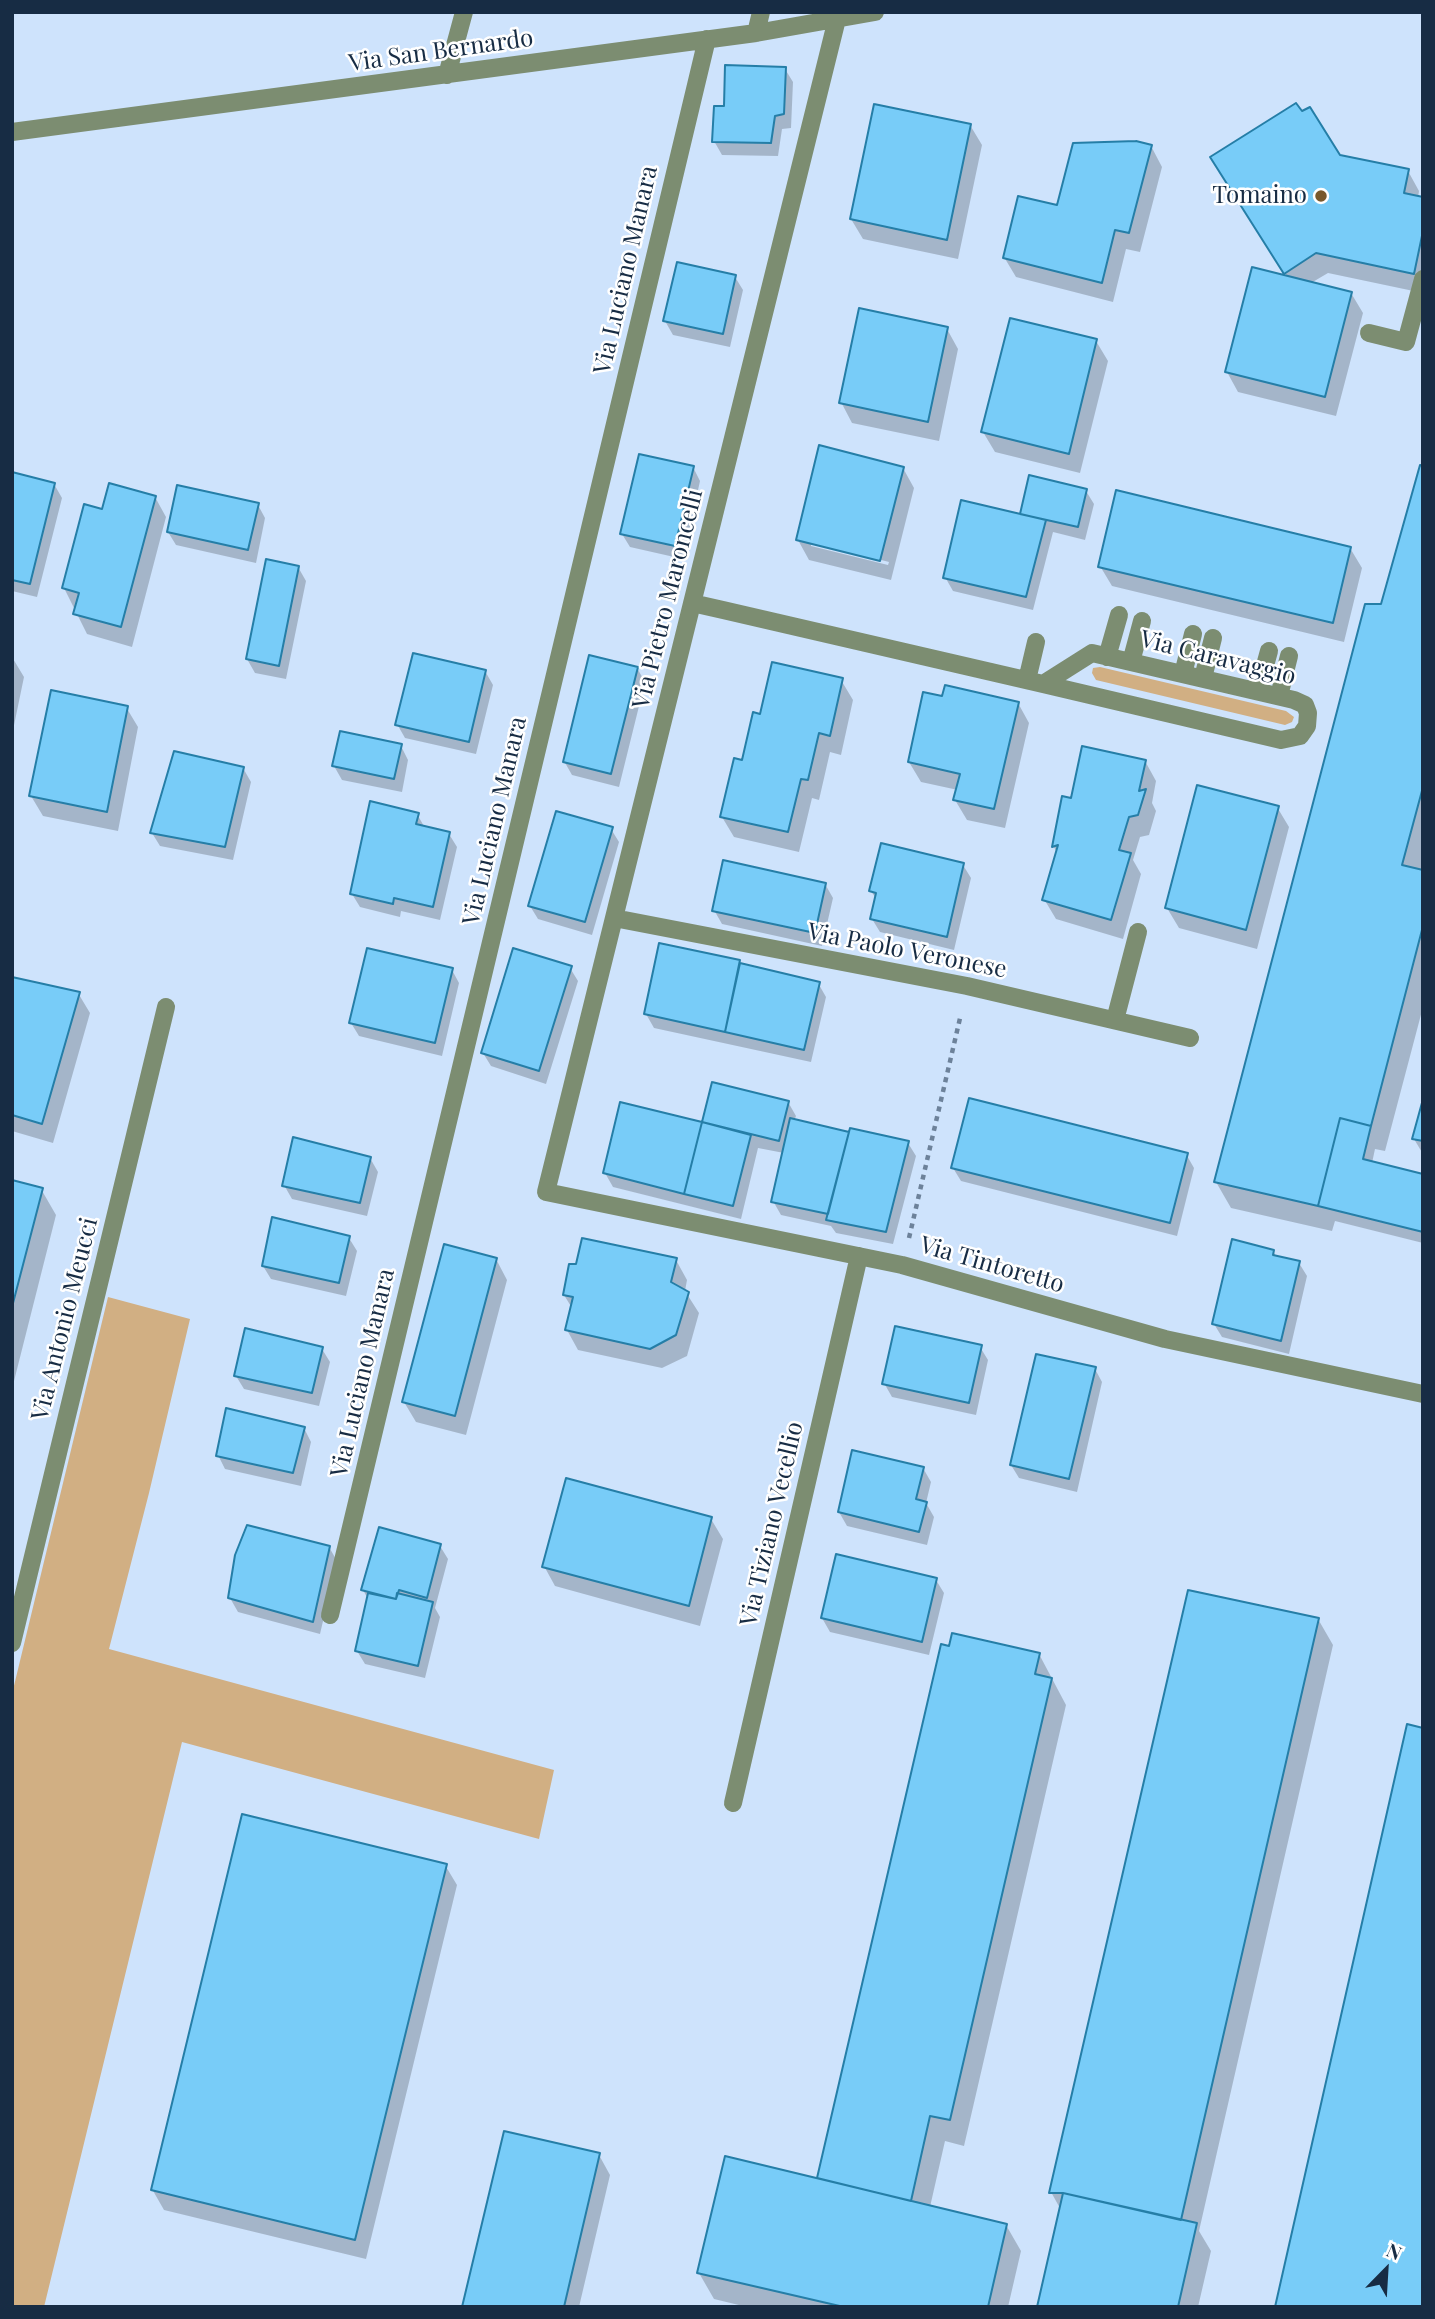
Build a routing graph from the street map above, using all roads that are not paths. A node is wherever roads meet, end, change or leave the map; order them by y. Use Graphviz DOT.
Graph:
graph roads {
  1 [pos="464,12"];
  2 [pos="761,12"];
  3 [pos="875,12"];
  4 [pos="837,19"];
  5 [pos="756,33"];
  6 [pos="707,39"];
  7 [pos="447,75"];
  8 [pos="12,132"];
  9 [pos="1423,279"];
  10 [pos="1369,333"];
  11 [pos="692,603"];
  12 [pos="1119,615"];
  13 [pos="1142,621"];
  14 [pos="1193,634"];
  15 [pos="1213,638"];
  16 [pos="1036,642"];
  17 [pos="1269,651"];
  18 [pos="1289,656"];
  19 [pos="1107,657"];
  20 [pos="1131,662"];
  21 [pos="1183,674"];
  22 [pos="1203,678"];
  23 [pos="1035,682"];
  24 [pos="1258,691"];
  25 [pos="1279,696"];
  26 [pos="614,918"];
  27 [pos="1138,932"];
  28 [pos="166,1007"];
  29 [pos="1115,1020"];
  30 [pos="1189,1038"];
  31 [pos="546,1192"];
  32 [pos="859,1256"];
  33 [pos="1423,1394"];
  34 [pos="330,1615"];
  35 [pos="12,1643"];
  36 [pos="733,1803"];
  1 -- 7 [label="street"];
  2 -- 5 [label="street"];
  3 -- 4 [label="street, Via San Bernardo"];
  4 -- 5 [label="street, Via San Bernardo"];
  4 -- 11 [label="street, Via Pietro Maroncelli"];
  5 -- 6 [label="street, Via San Bernardo"];
  6 -- 7 [label="street, Via San Bernardo"];
  6 -- 34 [label="street, Via Luciano Manara"];
  7 -- 8 [label="street, Via San Bernardo"];
  9 -- 10 [label="street"];
  11 -- 23 [label="street, Via Caravaggio"];
  11 -- 26 [label="street, Via Pietro Maroncelli"];
  12 -- 19 [label="street"];
  13 -- 20 [label="street"];
  14 -- 21 [label="street"];
  15 -- 22 [label="street"];
  16 -- 23 [label="street"];
  17 -- 24 [label="street"];
  18 -- 25 [label="street"];
  19 -- 20 [label="street, Via Caravaggio"];
  19 -- 23 [label="street, Via Caravaggio"];
  20 -- 21 [label="street, Via Caravaggio"];
  21 -- 22 [label="street, Via Caravaggio"];
  22 -- 24 [label="street, Via Caravaggio"];
  23 -- 25 [label="street, Via Caravaggio"];
  24 -- 25 [label="street, Via Caravaggio"];
  26 -- 29 [label="street, Via Paolo Veronese"];
  26 -- 31 [label="street, Via Pietro Maroncelli"];
  27 -- 29 [label="street"];
  28 -- 35 [label="street, Via Antonio Meucci"];
  29 -- 30 [label="street, Via Paolo Veronese"];
  31 -- 32 [label="street, Via Tintoretto"];
  32 -- 33 [label="street, Via Tintoretto"];
  32 -- 36 [label="street, Via Tiziano Vecellio"];
}
